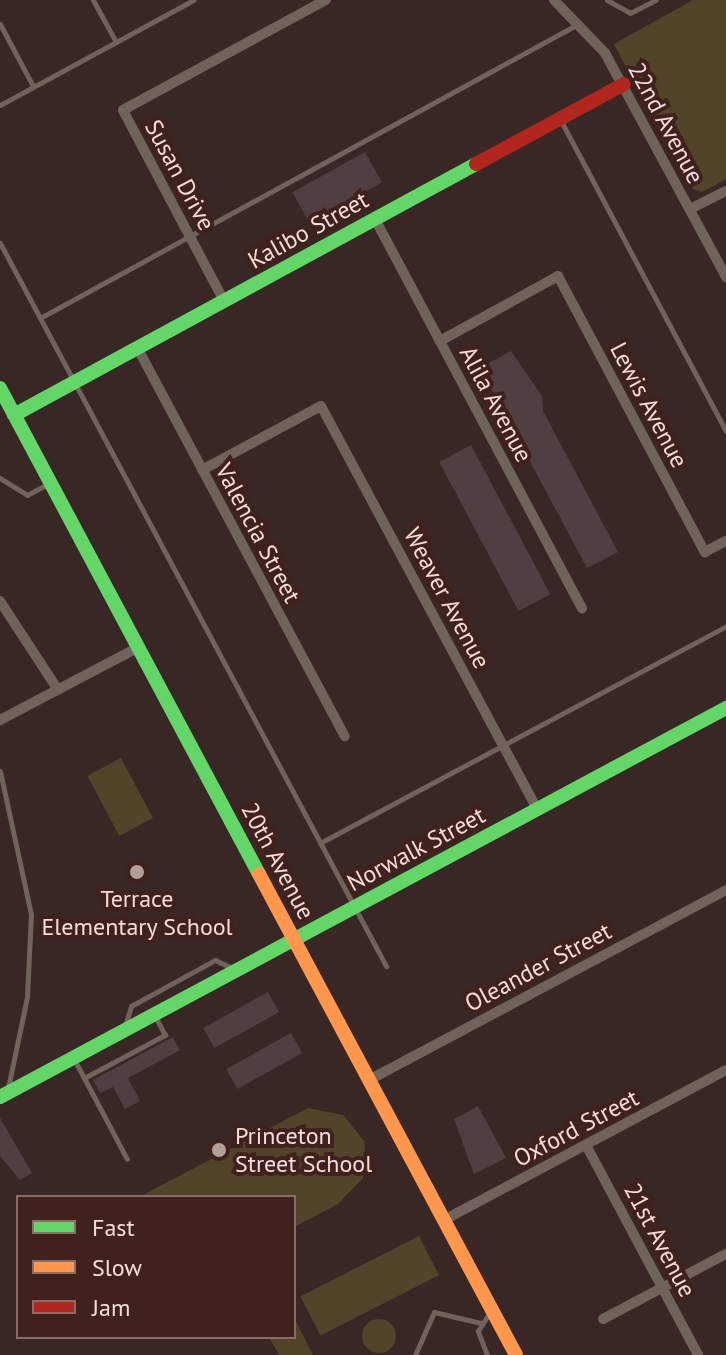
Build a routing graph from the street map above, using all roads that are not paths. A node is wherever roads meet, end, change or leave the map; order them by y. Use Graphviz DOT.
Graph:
graph roads {
  1 [pos="93,0"];
  2 [pos="191,0"];
  3 [pos="326,0"];
  4 [pos="554,0"];
  5 [pos="607,0"];
  6 [pos="656,0"];
  7 [pos="579,23"];
  8 [pos="0,24"];
  9 [pos="116,42"];
  10 [pos="624,84"];
  11 [pos="34,87"];
  12 [pos="0,105"];
  13 [pos="560,119"];
  14 [pos="726,191"];
  15 [pos="690,209"];
  16 [pos="375,219"];
  17 [pos="190,236"];
  18 [pos="0,243"];
  19 [pos="726,277"];
  20 [pos="224,301"];
  21 [pos="40,318"];
  22 [pos="440,341"];
  23 [pos="138,349"];
  24 [pos="74,383"];
  25 [pos="0,388"];
  26 [pos="14,415"];
  27 [pos="726,431"];
  28 [pos="202,470"];
  29 [pos="0,478"];
  30 [pos="50,482"];
  31 [pos="726,541"];
  32 [pos="0,601"];
  33 [pos="582,608"];
  34 [pos="726,626"];
  35 [pos="139,647"];
  36 [pos="58,690"];
  37 [pos="726,708"];
  38 [pos="0,720"];
  39 [pos="345,736"];
  40 [pos="503,745"];
  41 [pos="0,771"];
  42 [pos="537,809"];
  43 [pos="320,843"];
  44 [pos="726,890"];
  45 [pos="354,907"];
  46 [pos="296,940"];
  47 [pos="386,966"];
  48 [pos="239,971"];
  49 [pos="154,1015"];
  50 [pos="123,1032"];
  51 [pos="73,1058"];
  52 [pos="726,1070"];
  53 [pos="84,1078"];
  54 [pos="369,1080"];
  55 [pos="3,1095"];
  56 [pos="586,1145"];
  57 [pos="127,1159"];
  58 [pos="444,1220"];
  59 [pos="726,1254"];
  60 [pos="662,1288"];
  61 [pos="491,1309"];
  62 [pos="603,1319"];
  63 [pos="481,1323"];
  64 [pos="415,1355"];
  65 [pos="487,1355"];
  66 [pos="516,1355"];
  67 [pos="698,1355"];
  1 -- 9 [label="lane"];
  2 -- 9 [label="lane"];
  3 -- 17 [label="street, Susan Drive"];
  4 -- 7 [label="street, 22nd Avenue"];
  5 -- 6 [label="lane"];
  7 -- 10 [label="street, 22nd Avenue"];
  7 -- 17 [label="lane"];
  8 -- 11 [label="lane"];
  9 -- 11 [label="lane"];
  10 -- 13 [label="street, Kalibo Street"];
  10 -- 15 [label="street, 22nd Avenue"];
  11 -- 12 [label="lane"];
  13 -- 16 [label="street, Kalibo Street"];
  13 -- 27 [label="lane"];
  14 -- 15 [label="street"];
  15 -- 19 [label="street, 22nd Avenue"];
  16 -- 20 [label="street, Kalibo Street"];
  16 -- 22 [label="street, Alila Avenue"];
  17 -- 20 [label="street, Susan Drive"];
  17 -- 21 [label="lane"];
  18 -- 21 [label="lane"];
  20 -- 23 [label="street, Kalibo Street"];
  21 -- 24 [label="lane"];
  22 -- 31 [label="street, Lewis Avenue"];
  22 -- 33 [label="street, Alila Avenue"];
  23 -- 24 [label="street, Kalibo Street"];
  23 -- 28 [label="street, Valencia Street"];
  24 -- 26 [label="street, Kalibo Street"];
  24 -- 43 [label="lane"];
  25 -- 26 [label="street, 20th Avenue"];
  26 -- 30 [label="street, 20th Avenue"];
  28 -- 39 [label="street, Valencia Street"];
  28 -- 40 [label="street, Weaver Avenue"];
  29 -- 30 [label="lane"];
  30 -- 35 [label="street, 20th Avenue"];
  32 -- 36 [label="street"];
  34 -- 40 [label="lane"];
  35 -- 36 [label="street"];
  35 -- 46 [label="street, 20th Avenue"];
  36 -- 38 [label="street"];
  37 -- 42 [label="street, Norwalk Street"];
  40 -- 42 [label="street, Weaver Avenue"];
  40 -- 43 [label="lane"];
  41 -- 55 [label="lane"];
  42 -- 45 [label="street, Norwalk Street"];
  43 -- 45 [label="lane"];
  44 -- 54 [label="street, Oleander Street"];
  45 -- 46 [label="street, Norwalk Street"];
  45 -- 47 [label="lane"];
  46 -- 48 [label="street, Norwalk Street"];
  46 -- 54 [label="street, 20th Avenue"];
  48 -- 49 [label="street, Norwalk Street"];
  48 -- 50 [label="lane"];
  49 -- 50 [label="street, Norwalk Street"];
  49 -- 53 [label="lane"];
  50 -- 51 [label="street, Norwalk Street"];
  51 -- 53 [label="lane"];
  51 -- 55 [label="street, Norwalk Street"];
  52 -- 56 [label="street, Oxford Street"];
  53 -- 57 [label="lane"];
  54 -- 58 [label="street, 20th Avenue"];
  56 -- 58 [label="street, Oxford Street"];
  56 -- 60 [label="street, 21st Avenue"];
  58 -- 61 [label="street, 20th Avenue"];
  59 -- 60 [label="street"];
  60 -- 62 [label="street"];
  60 -- 67 [label="street, 21st Avenue"];
  61 -- 63 [label="lane"];
  61 -- 66 [label="street, 20th Avenue"];
  63 -- 64 [label="lane"];
  63 -- 65 [label="lane"];
}
